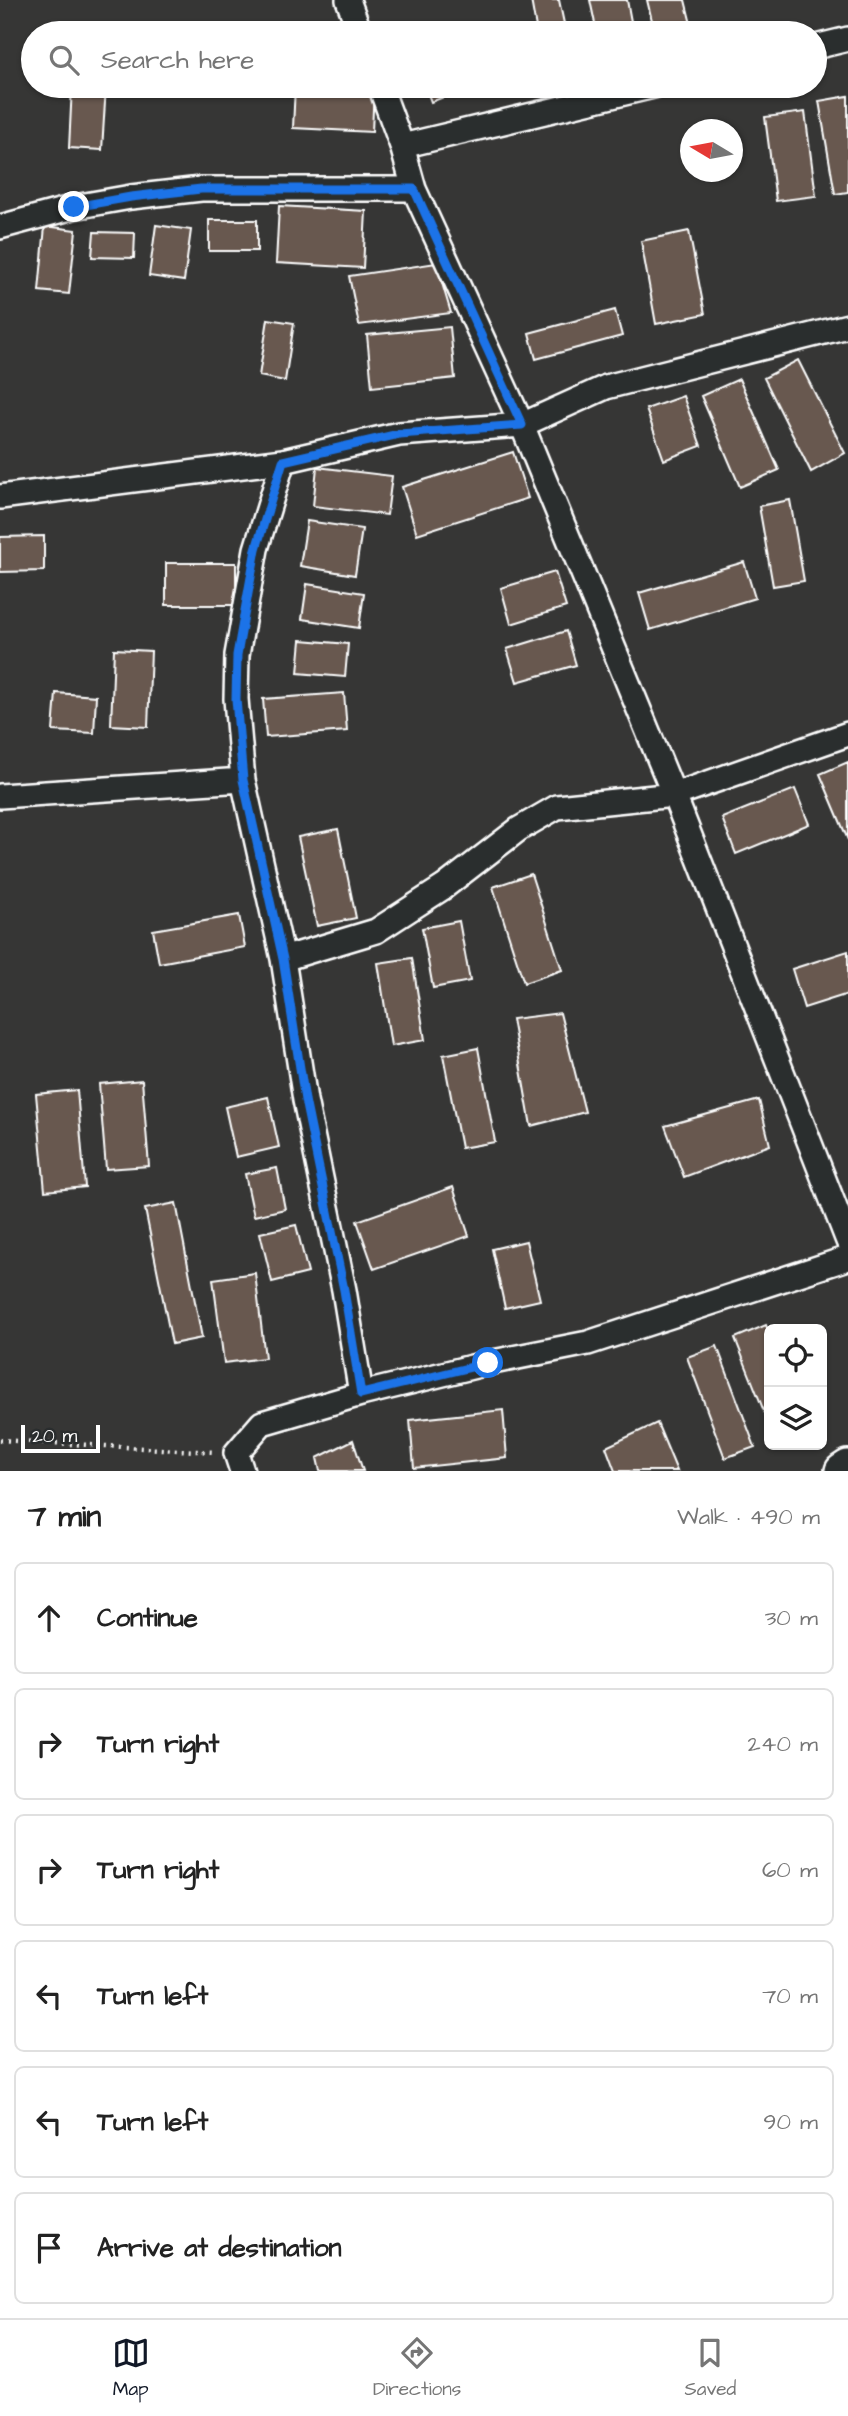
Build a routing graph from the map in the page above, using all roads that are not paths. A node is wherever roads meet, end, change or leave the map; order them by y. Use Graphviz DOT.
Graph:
graph roads {
  1 [pos="348,0"];
  2 [pos="356,21"];
  3 [pos="848,39"];
  4 [pos="827,44"];
  5 [pos="384,98"];
  6 [pos="604,98"];
  7 [pos="402,146"];
  8 [pos="414,189"];
  9 [pos="0,227"];
  10 [pos="848,326"];
  11 [pos="522,425"];
  12 [pos="283,461"];
  13 [pos="0,497"];
  14 [pos="848,734"];
  15 [pos="243,780"];
  16 [pos="674,795"];
  17 [pos="0,796"];
  18 [pos="283,959"];
  19 [pos="848,1241"];
  20 [pos="848,1258"];
  21 [pos="361,1394"];
  22 [pos="239,1462"];
  23 [pos="848,1466"];
  24 [pos="842,1471"];
  1 -- 2 [label="street"];
  3 -- 4 [label="street"];
  5 -- 7 [label="street"];
  6 -- 7 [label="street"];
  7 -- 8 [label="street"];
  8 -- 9 [label="street"];
  8 -- 11 [label="street"];
  10 -- 11 [label="street"];
  11 -- 12 [label="street"];
  11 -- 16 [label="street"];
  12 -- 13 [label="street"];
  12 -- 15 [label="street"];
  14 -- 16 [label="street"];
  15 -- 17 [label="street"];
  15 -- 18 [label="street"];
  16 -- 18 [label="street"];
  16 -- 19 [label="street"];
  18 -- 21 [label="street"];
  20 -- 21 [label="street"];
  21 -- 22 [label="street"];
  23 -- 24 [label="main road"];
}
